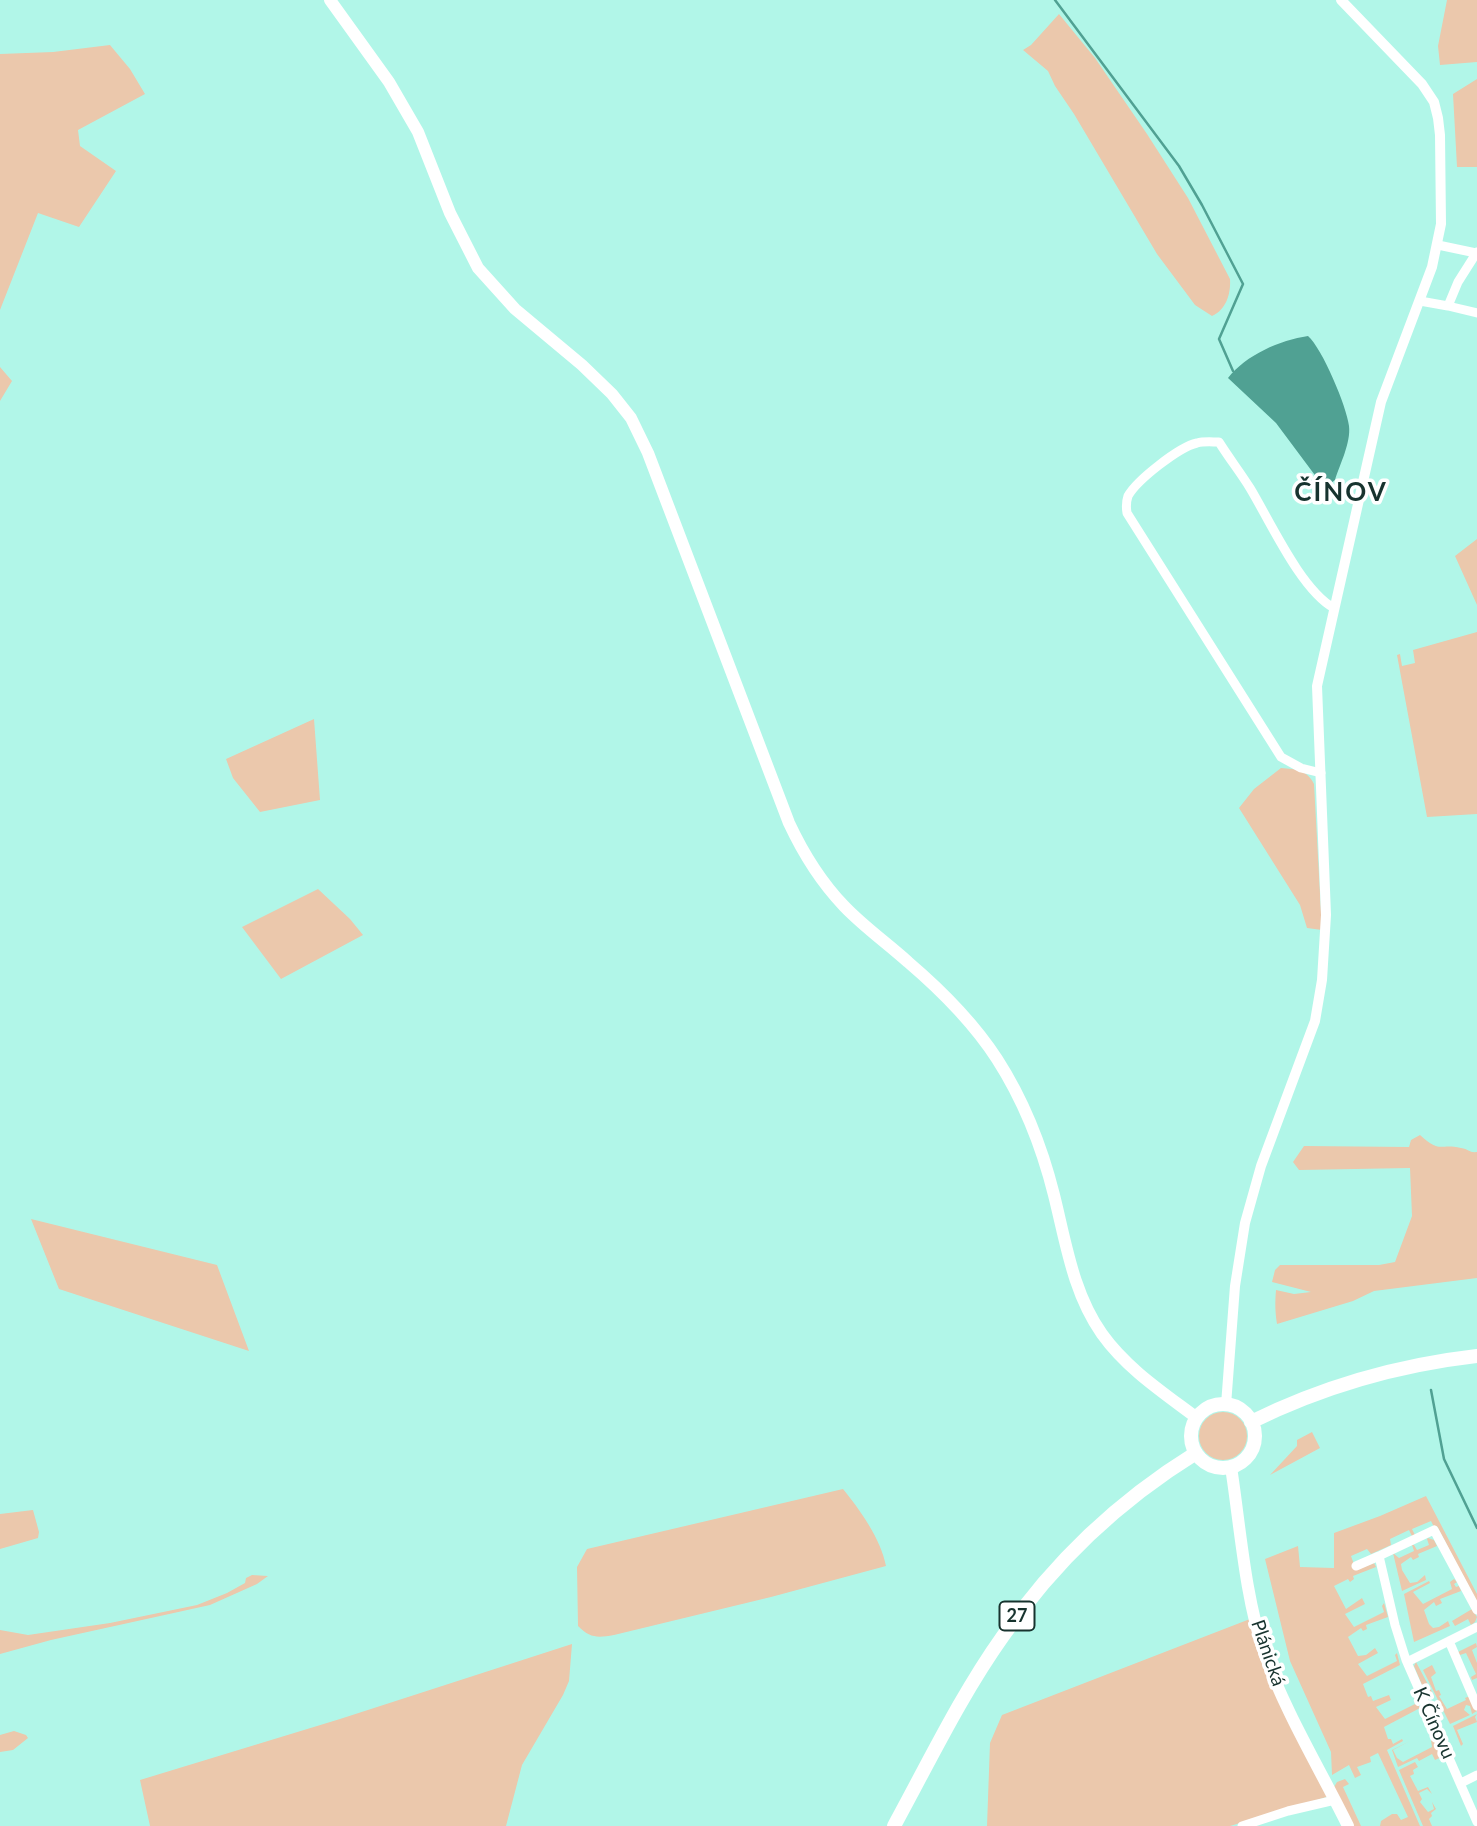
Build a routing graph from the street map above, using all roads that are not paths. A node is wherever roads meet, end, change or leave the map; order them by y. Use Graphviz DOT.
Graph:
graph roads {
  1 [pos="330,0"];
  2 [pos="1341,0"];
  3 [pos="1438,245"];
  4 [pos="1476,252"];
  5 [pos="1420,301"];
  6 [pos="1448,306"];
  7 [pos="1477,313"];
  8 [pos="1334,608"];
  9 [pos="1321,772"];
  10 [pos="1477,1356"];
  11 [pos="1226,1405"];
  12 [pos="1198,1418"];
  13 [pos="1251,1422"];
  14 [pos="1196,1452"];
  15 [pos="1231,1467"];
  16 [pos="1379,1556"];
  17 [pos="1356,1566"];
  18 [pos="1477,1610"];
  19 [pos="1477,1627"];
  20 [pos="1449,1641"];
  21 [pos="1407,1662"];
  22 [pos="1477,1706"];
  23 [pos="1477,1775"];
  24 [pos="1461,1783"];
  25 [pos="1335,1800"];
  26 [pos="1477,1822"];
  27 [pos="894,1826"];
  28 [pos="1242,1826"];
  29 [pos="1348,1826"];
  1 -- 12 [label="main road"];
  2 -- 3 [label="street"];
  3 -- 4 [label="street"];
  3 -- 5 [label="street"];
  4 -- 6 [label="street"];
  5 -- 6 [label="street"];
  5 -- 8 [label="street"];
  6 -- 7 [label="street"];
  8 -- 9 [label="street"];
  8 -- 9 [label="street"];
  9 -- 11 [label="street"];
  10 -- 13 [label="main road"];
  11 -- 12 [label="main road"];
  11 -- 13 [label="main road"];
  12 -- 14 [label="main road"];
  13 -- 15 [label="main road"];
  14 -- 15 [label="main road"];
  14 -- 27 [label="main road, 27"];
  15 -- 25 [label="main road, Plánická"];
  16 -- 17 [label="street"];
  16 -- 18 [label="street"];
  16 -- 21 [label="street, K Čínovu"];
  19 -- 20 [label="street, K Čínovu"];
  20 -- 21 [label="street, K Čínovu"];
  20 -- 22 [label="street"];
  21 -- 24 [label="street, K Čínovu"];
  23 -- 24 [label="street, K Čínovu"];
  24 -- 26 [label="street, K Čínovu"];
  25 -- 28 [label="street"];
  25 -- 29 [label="main road, Plánická"];
}
